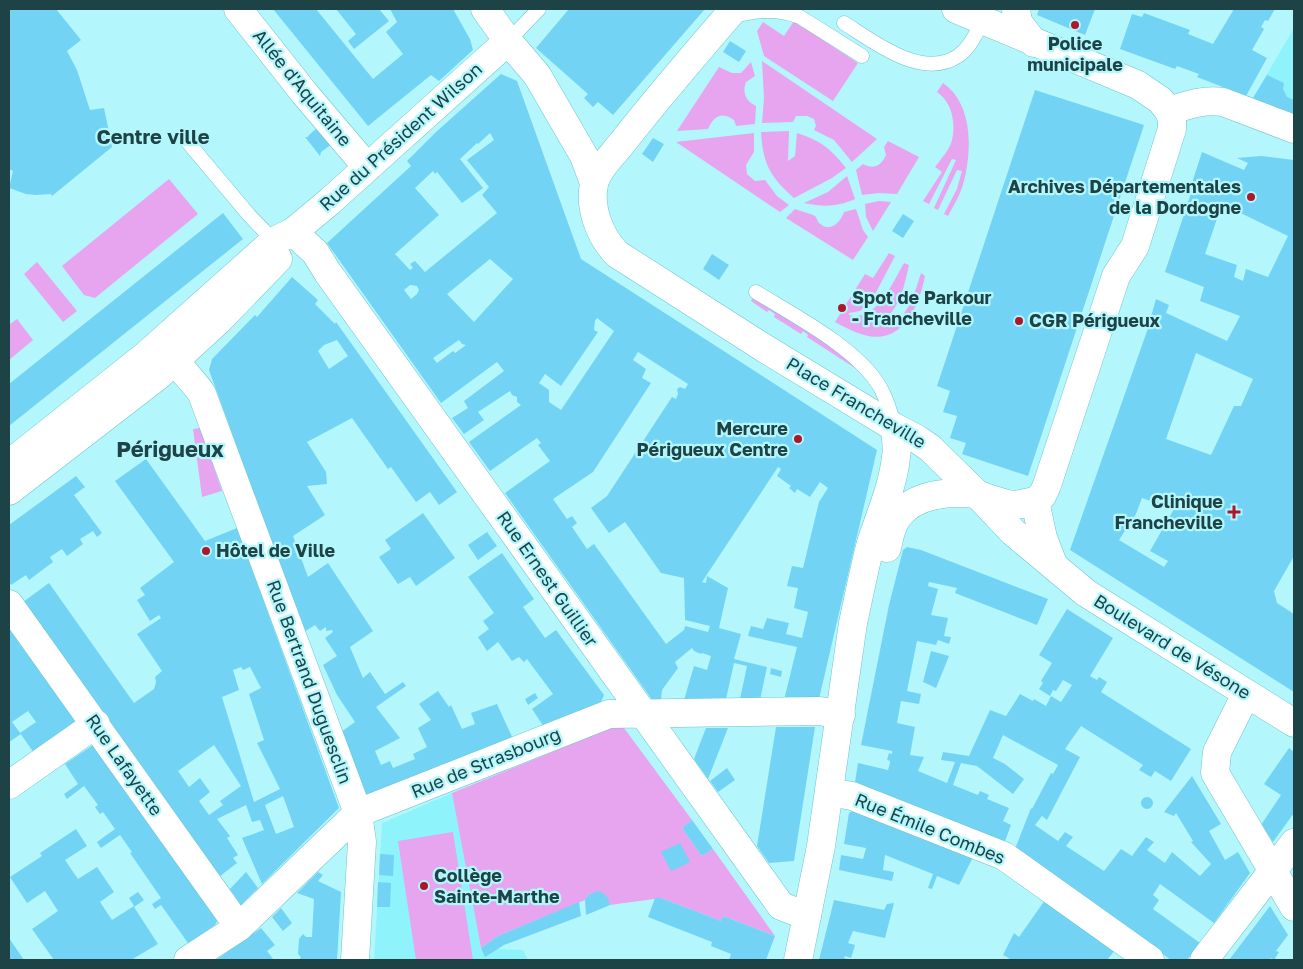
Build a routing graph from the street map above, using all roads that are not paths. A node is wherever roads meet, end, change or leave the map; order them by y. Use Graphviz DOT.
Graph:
graph roads {
  1 [pos="238,9"];
  2 [pos="485,9"];
  3 [pos="539,9"];
  4 [pos="956,9"];
  5 [pos="1016,9"];
  6 [pos="731,13"];
  7 [pos="986,15"];
  8 [pos="844,23"];
  9 [pos="508,41"];
  10 [pos="1034,43"];
  11 [pos="862,56"];
  12 [pos="1169,111"];
  13 [pos="1294,129"];
  14 [pos="186,140"];
  15 [pos="368,167"];
  16 [pos="594,183"];
  17 [pos="284,236"];
  18 [pos="756,292"];
  19 [pos="182,325"];
  20 [pos="176,361"];
  21 [pos="894,427"];
  22 [pos="9,464"];
  23 [pos="9,491"];
  24 [pos="977,494"];
  25 [pos="1035,501"];
  26 [pos="1054,564"];
  27 [pos="9,604"];
  28 [pos="846,683"];
  29 [pos="1246,694"];
  30 [pos="643,714"];
  31 [pos="840,715"];
  32 [pos="1294,723"];
  33 [pos="96,724"];
  34 [pos="9,785"];
  35 [pos="829,792"];
  36 [pos="358,813"];
  37 [pos="1294,843"];
  38 [pos="1273,872"];
  39 [pos="1294,907"];
  40 [pos="807,916"];
  41 [pos="239,927"];
  42 [pos="188,960"];
  43 [pos="355,960"];
  44 [pos="798,960"];
  45 [pos="1150,960"];
  46 [pos="1204,960"];
  1 -- 15 [label="street, Allée d'Aquitaine"];
  2 -- 9 [label="street, Place Francheville"];
  3 -- 9 [label="lane"];
  4 -- 7 [label="street"];
  5 -- 10 [label="street"];
  6 -- 11 [label="lane"];
  6 -- 16 [label="street"];
  7 -- 8 [label="lane"];
  7 -- 10 [label="street"];
  9 -- 15 [label="street, Rue du Président Wilson"];
  9 -- 16 [label="street, Place Francheville"];
  10 -- 12 [label="street"];
  12 -- 13 [label="street"];
  12 -- 25 [label="street"];
  14 -- 17 [label="lane"];
  15 -- 17 [label="street, Rue du Président Wilson"];
  16 -- 21 [label="street, Place Francheville"];
  17 -- 19 [label="street, Rue du Président Wilson"];
  17 -- 20 [label="street, Rue du Président Wilson"];
  17 -- 30 [label="street, Rue Ernest Guillier"];
  18 -- 21 [label="lane"];
  19 -- 20 [label="street, Rue du Président Wilson"];
  19 -- 22 [label="street, Rue du Président Wilson"];
  20 -- 23 [label="street, Rue du Président Wilson"];
  20 -- 36 [label="street, Rue Bertrand Duguesclin"];
  21 -- 24 [label="street, Place Francheville"];
  21 -- 28 [label="street"];
  24 -- 25 [label="street, Place Francheville"];
  24 -- 26 [label="street, Boulevard de Vésone"];
  24 -- 28 [label="street"];
  25 -- 26 [label="street"];
  26 -- 29 [label="street, Boulevard de Vésone"];
  27 -- 33 [label="street, Rue Lafayette"];
  28 -- 31 [label="street"];
  29 -- 32 [label="street, Boulevard de Vésone"];
  29 -- 38 [label="street"];
  30 -- 31 [label="street, Rue de Strasbourg"];
  30 -- 36 [label="street, Rue de Strasbourg"];
  30 -- 40 [label="street, Rue Ernest Guillier"];
  31 -- 35 [label="street"];
  33 -- 34 [label="street"];
  33 -- 41 [label="street, Rue Lafayette"];
  35 -- 40 [label="street"];
  35 -- 45 [label="street, Rue Émile Combes"];
  36 -- 41 [label="street, Rue de Strasbourg"];
  36 -- 43 [label="street, Rue Bertrand Duguesclin"];
  37 -- 38 [label="street"];
  38 -- 39 [label="street"];
  38 -- 46 [label="street"];
  40 -- 44 [label="street"];
  41 -- 42 [label="street, Rue de Strasbourg"];
}
